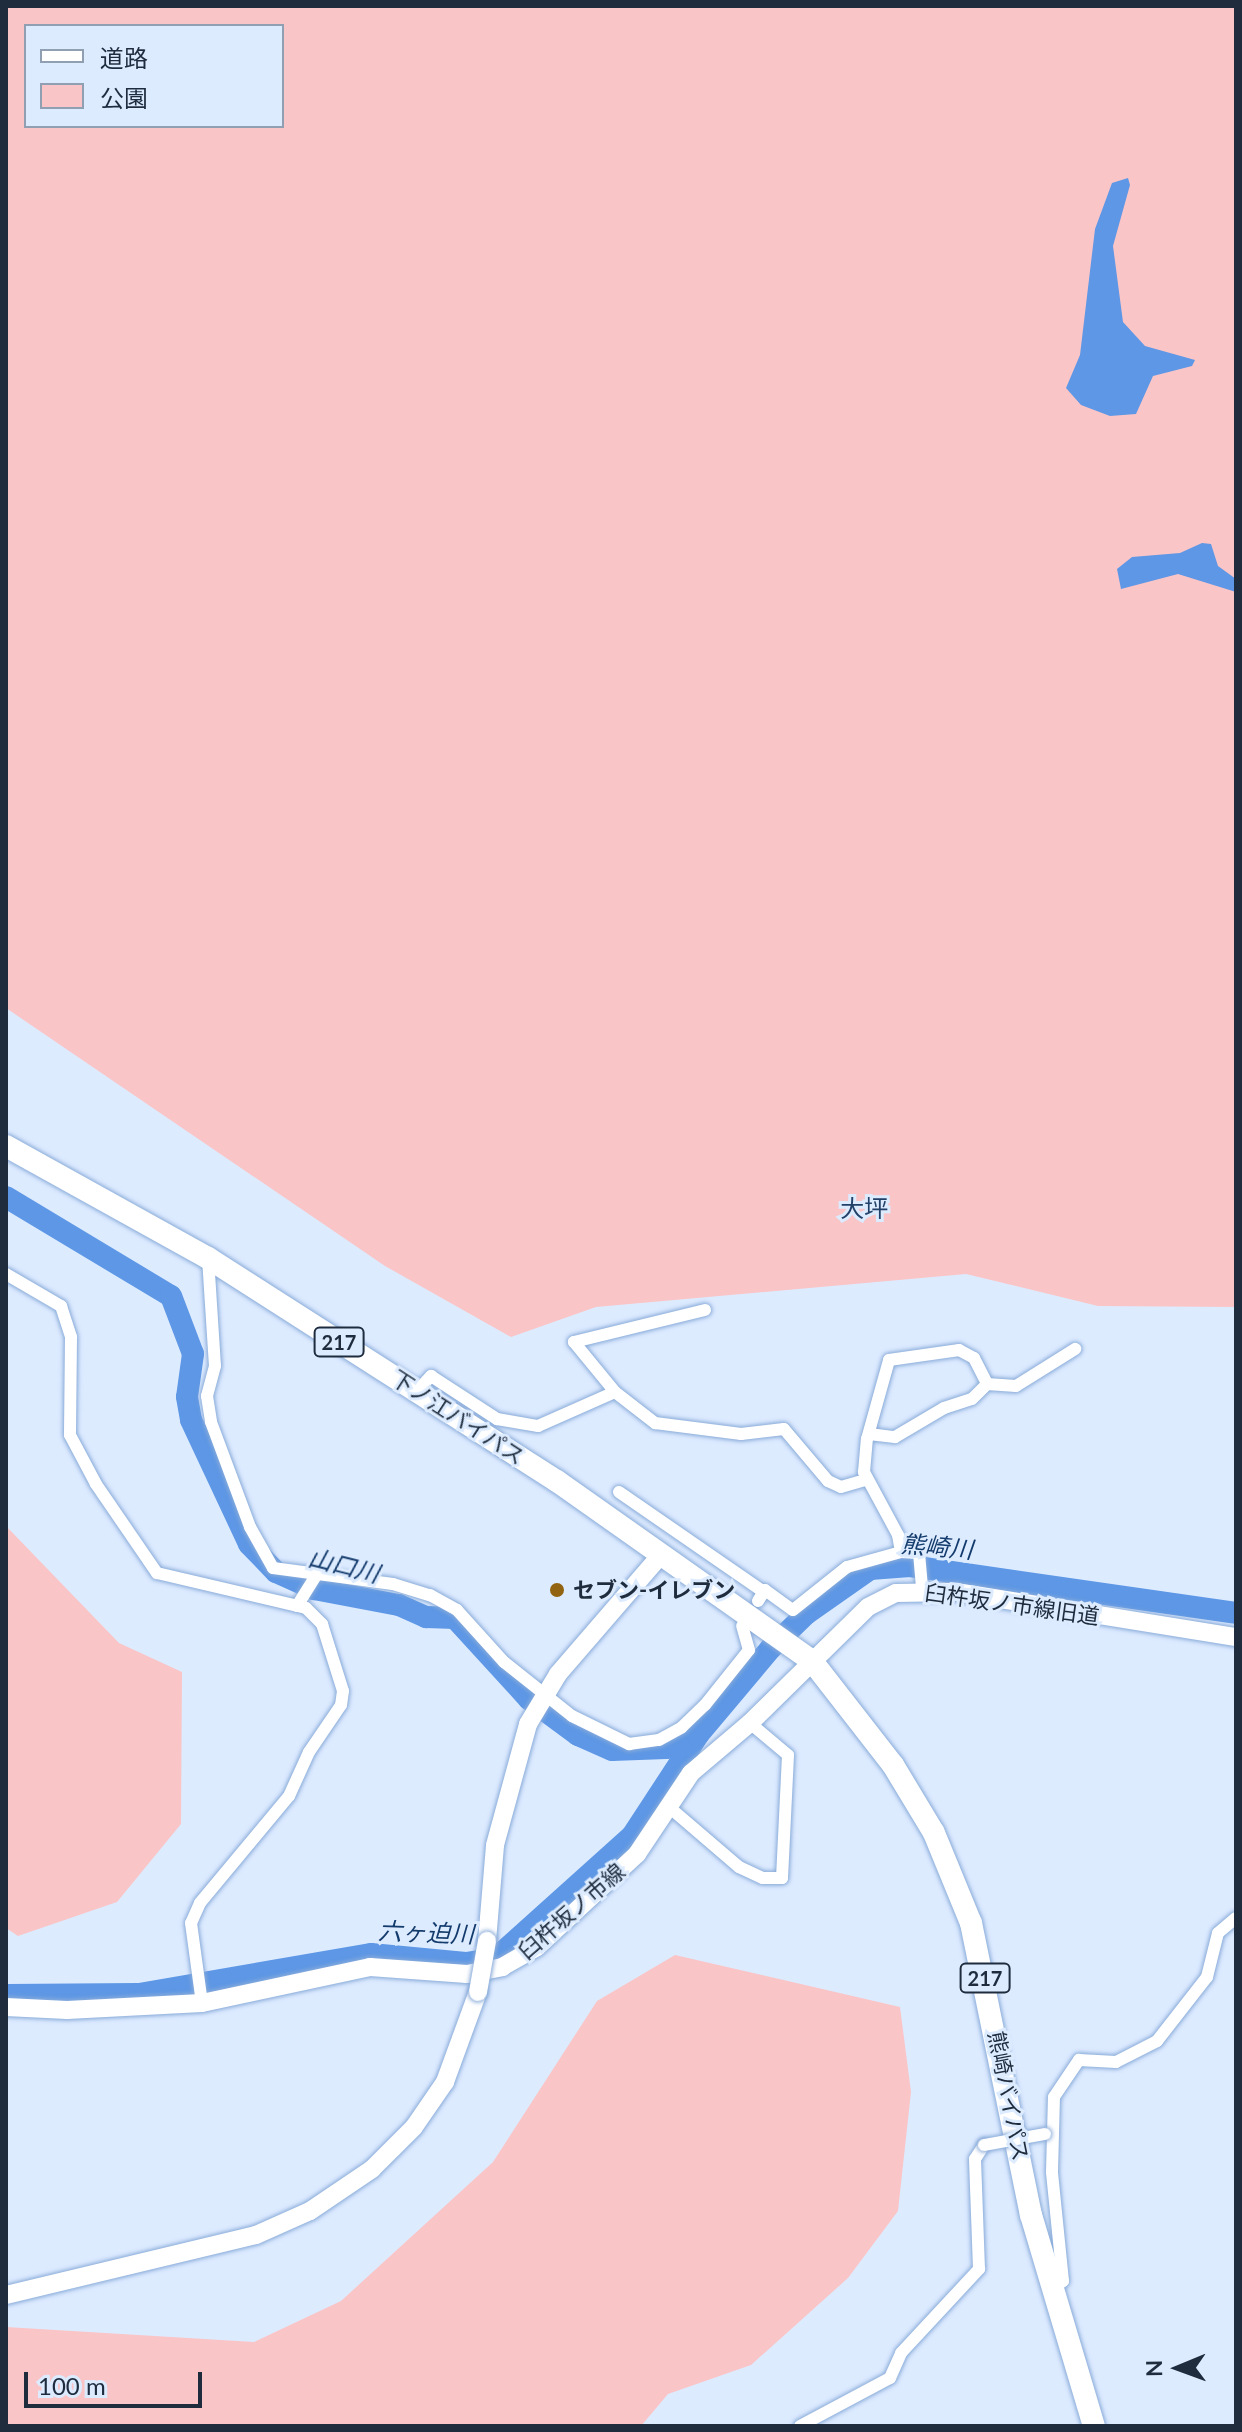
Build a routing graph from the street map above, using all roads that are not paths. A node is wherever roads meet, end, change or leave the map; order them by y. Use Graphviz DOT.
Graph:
graph roads {
  1 [pos="6,1146"];
  2 [pos="208,1258"];
  3 [pos="6,1274"];
  4 [pos="705,1310"];
  5 [pos="1075,1349"];
  6 [pos="987,1384"];
  7 [pos="417,1391"];
  8 [pos="615,1392"];
  9 [pos="869,1434"];
  10 [pos="866,1480"];
  11 [pos="619,1492"];
  12 [pos="657,1521"];
  13 [pos="651,1549"];
  14 [pos="901,1552"];
  15 [pos="716,1560"];
  16 [pos="317,1576"];
  17 [pos="702,1583"];
  18 [pos="922,1586"];
  19 [pos="299,1604"];
  20 [pos="742,1626"];
  21 [pos="1236,1637"];
  22 [pos="812,1661"];
  23 [pos="545,1695"];
  24 [pos="750,1723"];
  25 [pos="669,1807"];
  26 [pos="1236,1918"];
  27 [pos="202,1998"];
  28 [pos="6,2007"];
  29 [pos="1050,2134"];
  30 [pos="1051,2290"];
  31 [pos="6,2295"];
  32 [pos="800,2426"];
  33 [pos="1094,2426"];
  1 -- 2 [label="highway, 下ノ江バイパス / 217"];
  2 -- 7 [label="highway, 下ノ江バイパス / 217"];
  2 -- 16 [label="street"];
  3 -- 19 [label="street"];
  4 -- 8 [label="street"];
  5 -- 6 [label="street"];
  6 -- 9 [label="street"];
  6 -- 9 [label="street"];
  7 -- 8 [label="street"];
  7 -- 13 [label="highway, 下ノ江バイパス / 217"];
  8 -- 10 [label="street"];
  9 -- 10 [label="street"];
  10 -- 14 [label="street"];
  11 -- 12 [label="street"];
  12 -- 13 [label="street"];
  12 -- 15 [label="street"];
  13 -- 17 [label="highway, 下ノ江バイパス / 217"];
  13 -- 23 [label="main road"];
  14 -- 15 [label="street"];
  14 -- 18 [label="street"];
  15 -- 17 [label="street"];
  16 -- 19 [label="street"];
  16 -- 23 [label="street"];
  17 -- 22 [label="highway, 下ノ江バイパス / 217"];
  18 -- 21 [label="main road, 臼杵坂ノ市線旧道"];
  18 -- 22 [label="main road, 臼杵坂ノ市線旧道"];
  19 -- 27 [label="street"];
  20 -- 23 [label="street"];
  22 -- 24 [label="main road, 臼杵坂ノ市線"];
  22 -- 30 [label="highway, 熊崎バイパス / 217"];
  23 -- 31 [label="main road, 臼杵坂ノ市線, bridge"];
  24 -- 25 [label="main road, 臼杵坂ノ市線"];
  24 -- 25 [label="street"];
  25 -- 27 [label="main road, 臼杵坂ノ市線"];
  26 -- 29 [label="street"];
  27 -- 28 [label="main road, 臼杵坂ノ市線"];
  29 -- 30 [label="street"];
  29 -- 32 [label="street, bridge"];
  30 -- 33 [label="highway, 熊崎バイパス / 217"];
}
